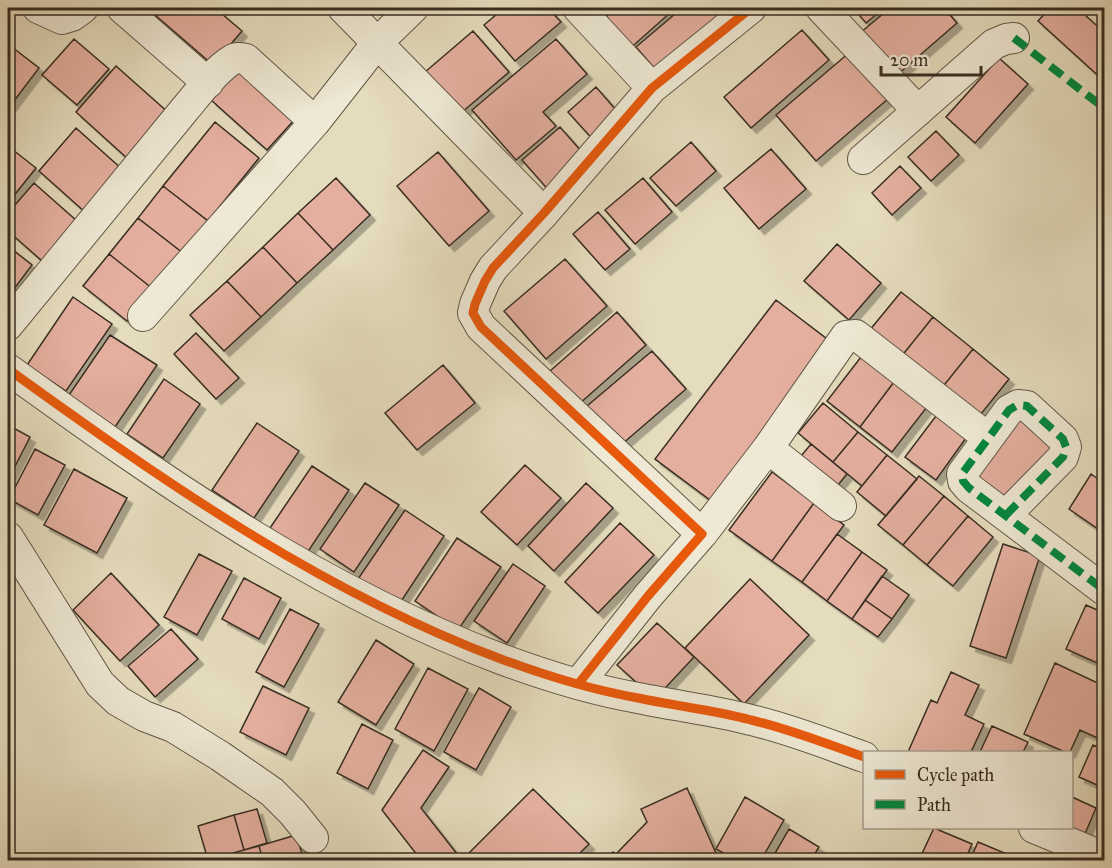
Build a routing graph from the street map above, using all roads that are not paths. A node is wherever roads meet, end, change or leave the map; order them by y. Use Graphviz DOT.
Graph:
graph roads {
  1 [pos="38,8"];
  2 [pos="83,8"];
  3 [pos="122,8"];
  4 [pos="343,8"];
  5 [pos="413,8"];
  6 [pos="578,8"];
  7 [pos="751,8"];
  8 [pos="821,8"];
  9 [pos="1014,38"];
  10 [pos="377,43"];
  11 [pos="208,82"];
  12 [pos="652,88"];
  13 [pos="918,111"];
  14 [pos="315,122"];
  15 [pos="863,159"];
  16 [pos="544,213"];
  17 [pos="143,316"];
  18 [pos="8,325"];
  19 [pos="8,369"];
  20 [pos="987,437"];
  21 [pos="768,448"];
  22 [pos="841,506"];
  23 [pos="1006,515"];
  24 [pos="702,534"];
  25 [pos="8,537"];
  26 [pos="1104,590"];
  27 [pos="579,683"];
  28 [pos="863,757"];
  29 [pos="1036,829"];
  30 [pos="313,838"];
  31 [pos="1104,857"];
  1 -- 2 [label="street"];
  3 -- 11 [label="street"];
  4 -- 10 [label="street"];
  5 -- 10 [label="street"];
  6 -- 12 [label="street"];
  7 -- 12 [label="street"];
  8 -- 13 [label="street"];
  9 -- 13 [label="street"];
  10 -- 14 [label="street"];
  10 -- 16 [label="street"];
  11 -- 14 [label="street"];
  11 -- 18 [label="street"];
  12 -- 16 [label="street"];
  13 -- 15 [label="street"];
  14 -- 17 [label="street"];
  16 -- 24 [label="street"];
  19 -- 27 [label="street"];
  20 -- 21 [label="street"];
  20 -- 23 [label="street"];
  20 -- 23 [label="street"];
  21 -- 22 [label="street"];
  21 -- 24 [label="street"];
  23 -- 26 [label="street"];
  24 -- 27 [label="street"];
  25 -- 30 [label="street"];
  27 -- 28 [label="street"];
  29 -- 31 [label="street"];
}
